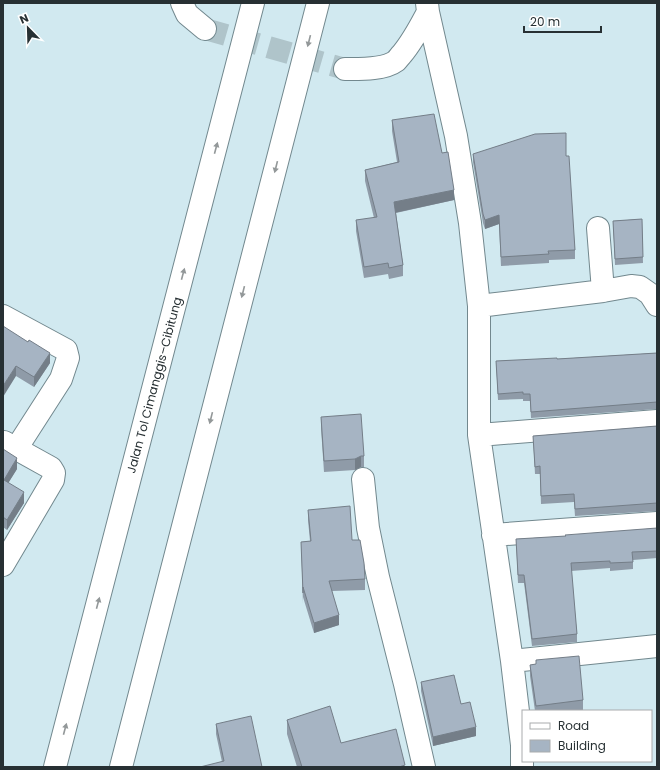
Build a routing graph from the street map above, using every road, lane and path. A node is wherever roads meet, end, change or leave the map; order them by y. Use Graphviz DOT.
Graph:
graph roads {
  1 [pos="182,3"];
  2 [pos="253,3"];
  3 [pos="318,3"];
  4 [pos="428,7"];
  5 [pos="205,29"];
  6 [pos="345,69"];
  7 [pos="598,228"];
  8 [pos="603,291"];
  9 [pos="657,305"];
  10 [pos="479,306"];
  11 [pos="3,316"];
  12 [pos="657,421"];
  13 [pos="479,435"];
  14 [pos="9,446"];
  15 [pos="362,478"];
  16 [pos="657,524"];
  17 [pos="493,535"];
  18 [pos="4,561"];
  19 [pos="657,646"];
  20 [pos="512,661"];
  21 [pos="55,767"];
  22 [pos="121,767"];
  23 [pos="424,767"];
  24 [pos="522,767"];
  1 -- 5 [label="main road"];
  21 -- 2 [label="main road, Jalan Tol Cimanggis–Cibitung, one-way"];
  3 -- 22 [label="main road, one-way"];
  4 -- 6 [label="main road"];
  4 -- 10 [label="main road"];
  7 -- 8 [label="main road"];
  8 -- 9 [label="main road"];
  8 -- 10 [label="main road"];
  10 -- 13 [label="main road"];
  11 -- 14 [label="main road"];
  12 -- 13 [label="main road"];
  13 -- 17 [label="main road"];
  14 -- 18 [label="main road"];
  15 -- 23 [label="main road"];
  16 -- 17 [label="main road"];
  17 -- 20 [label="main road"];
  19 -- 20 [label="main road"];
  20 -- 24 [label="main road"];
}
